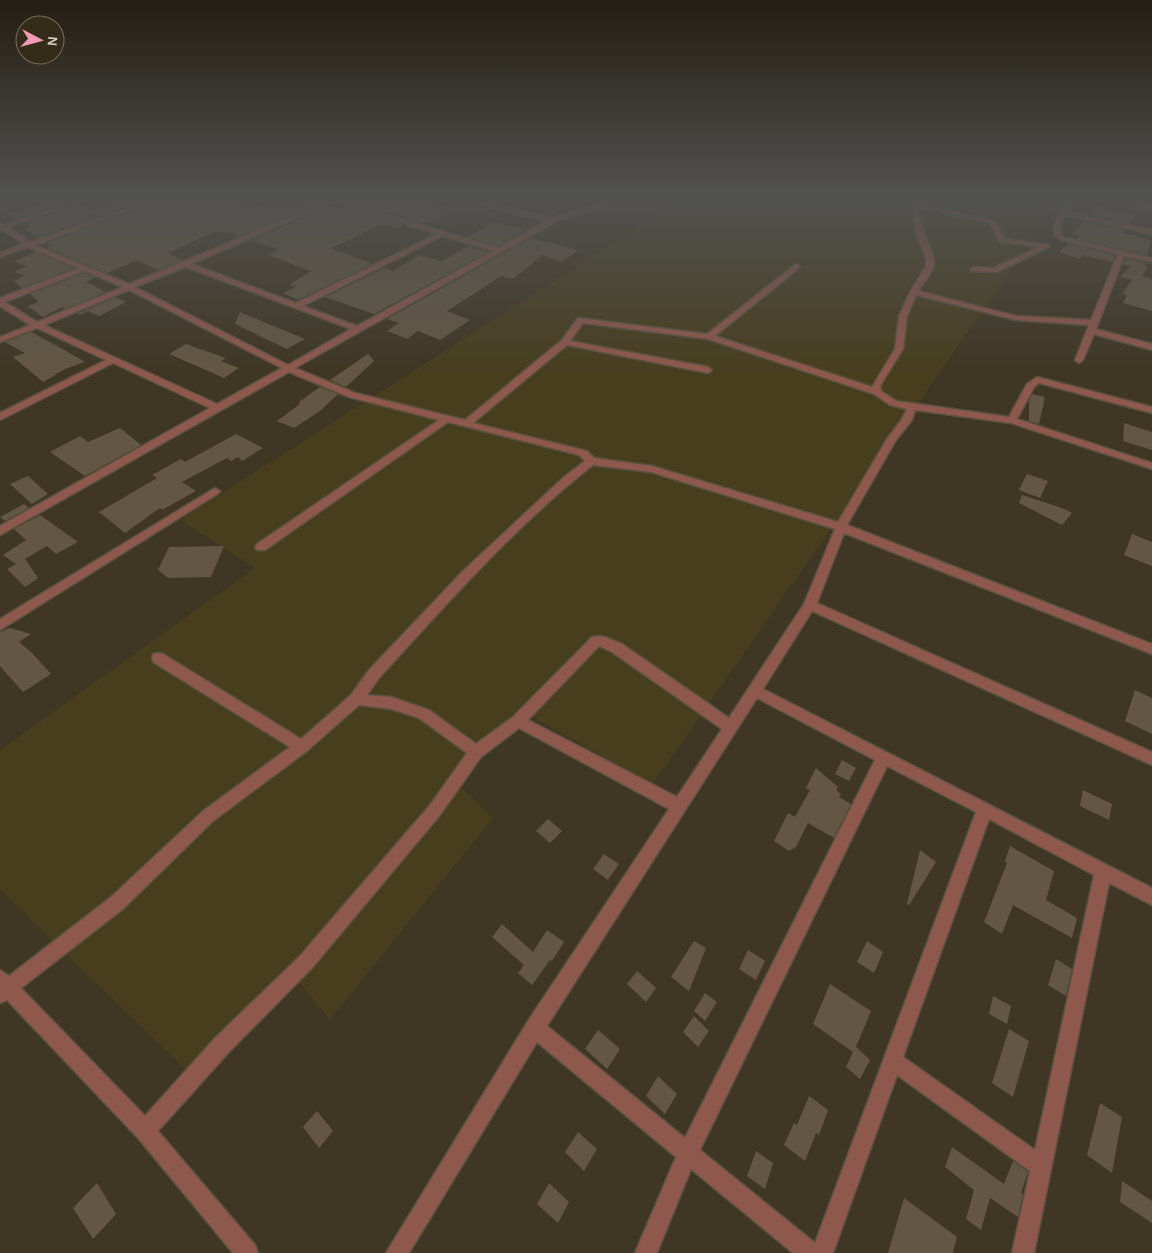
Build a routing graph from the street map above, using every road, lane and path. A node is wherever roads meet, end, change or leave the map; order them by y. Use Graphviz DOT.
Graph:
graph roads {
  1 [pos="53,255"];
  2 [pos="206,255"];
  3 [pos="398,255"];
  4 [pos="491,255"];
  5 [pos="929,255"];
  6 [pos="1026,255"];
  7 [pos="1121,255"];
  8 [pos="1133,255"];
  9 [pos="1152,260"];
  10 [pos="186,264"];
  11 [pos="796,266"];
  12 [pos="83,268"];
  13 [pos="974,269"];
  14 [pos="129,287"];
  15 [pos="914,292"];
  16 [pos="0,302"];
  17 [pos="296,306"];
  18 [pos="37,325"];
  19 [pos="1091,327"];
  20 [pos="357,330"];
  21 [pos="709,337"];
  22 [pos="0,340"];
  23 [pos="565,342"];
  24 [pos="1152,347"];
  25 [pos="114,359"];
  26 [pos="1079,360"];
  27 [pos="290,369"];
  28 [pos="708,370"];
  29 [pos="877,392"];
  30 [pos="912,407"];
  31 [pos="217,408"];
  32 [pos="1152,410"];
  33 [pos="0,417"];
  34 [pos="446,419"];
  35 [pos="1012,420"];
  36 [pos="466,424"];
  37 [pos="591,461"];
  38 [pos="1152,466"];
  39 [pos="215,491"];
  40 [pos="841,527"];
  41 [pos="0,531"];
  42 [pos="261,547"];
  43 [pos="810,605"];
  44 [pos="0,625"];
  45 [pos="1152,649"];
  46 [pos="158,658"];
  47 [pos="753,690"];
  48 [pos="356,699"];
  49 [pos="518,722"];
  50 [pos="730,727"];
  51 [pos="302,747"];
  52 [pos="476,752"];
  53 [pos="884,757"];
  54 [pos="1152,760"];
  55 [pos="678,806"];
  56 [pos="985,809"];
  57 [pos="1103,872"];
  58 [pos="1152,897"];
  59 [pos="3,987"];
  60 [pos="535,1028"];
  61 [pos="893,1061"];
  62 [pos="145,1131"];
  63 [pos="688,1153"];
  64 [pos="1040,1166"];
  65 [pos="247,1253"];
  66 [pos="397,1253"];
  67 [pos="646,1253"];
  68 [pos="810,1253"];
  69 [pos="822,1253"];
  70 [pos="1023,1253"];
  1 -- 12 [label="street"];
  2 -- 10 [label="street"];
  3 -- 17 [label="street"];
  4 -- 20 [label="street"];
  5 -- 15 [label="street"];
  6 -- 13 [label="street"];
  7 -- 19 [label="street"];
  8 -- 9 [label="street"];
  10 -- 14 [label="street"];
  10 -- 17 [label="street"];
  11 -- 21 [label="street"];
  12 -- 14 [label="street"];
  12 -- 16 [label="street"];
  14 -- 18 [label="street"];
  14 -- 27 [label="street"];
  15 -- 19 [label="street"];
  15 -- 29 [label="street"];
  16 -- 18 [label="street"];
  17 -- 20 [label="street"];
  18 -- 22 [label="street"];
  18 -- 25 [label="street"];
  19 -- 24 [label="street"];
  19 -- 26 [label="street"];
  20 -- 27 [label="street"];
  21 -- 23 [label="street"];
  21 -- 29 [label="street"];
  23 -- 28 [label="street"];
  23 -- 36 [label="street"];
  25 -- 31 [label="street"];
  25 -- 33 [label="street"];
  27 -- 31 [label="street"];
  27 -- 34 [label="street"];
  29 -- 30 [label="street"];
  30 -- 35 [label="street"];
  30 -- 40 [label="street"];
  31 -- 41 [label="street"];
  32 -- 35 [label="street"];
  34 -- 36 [label="street"];
  34 -- 42 [label="street"];
  35 -- 38 [label="street"];
  36 -- 37 [label="street"];
  37 -- 40 [label="street"];
  37 -- 48 [label="street"];
  39 -- 44 [label="street"];
  40 -- 43 [label="street"];
  40 -- 45 [label="street"];
  43 -- 47 [label="street"];
  43 -- 54 [label="street"];
  46 -- 51 [label="street"];
  47 -- 50 [label="street"];
  47 -- 53 [label="street"];
  48 -- 51 [label="street"];
  48 -- 52 [label="street"];
  49 -- 50 [label="street"];
  49 -- 52 [label="street"];
  49 -- 55 [label="street"];
  50 -- 55 [label="street"];
  51 -- 59 [label="street"];
  52 -- 62 [label="street"];
  53 -- 56 [label="street"];
  53 -- 63 [label="street"];
  55 -- 60 [label="street"];
  56 -- 57 [label="street"];
  56 -- 61 [label="street"];
  57 -- 58 [label="street"];
  57 -- 64 [label="street"];
  59 -- 62 [label="street"];
  60 -- 63 [label="street"];
  60 -- 66 [label="street"];
  61 -- 64 [label="street"];
  61 -- 69 [label="street"];
  62 -- 65 [label="street"];
  63 -- 67 [label="street"];
  63 -- 68 [label="street"];
  64 -- 70 [label="street"];
}
